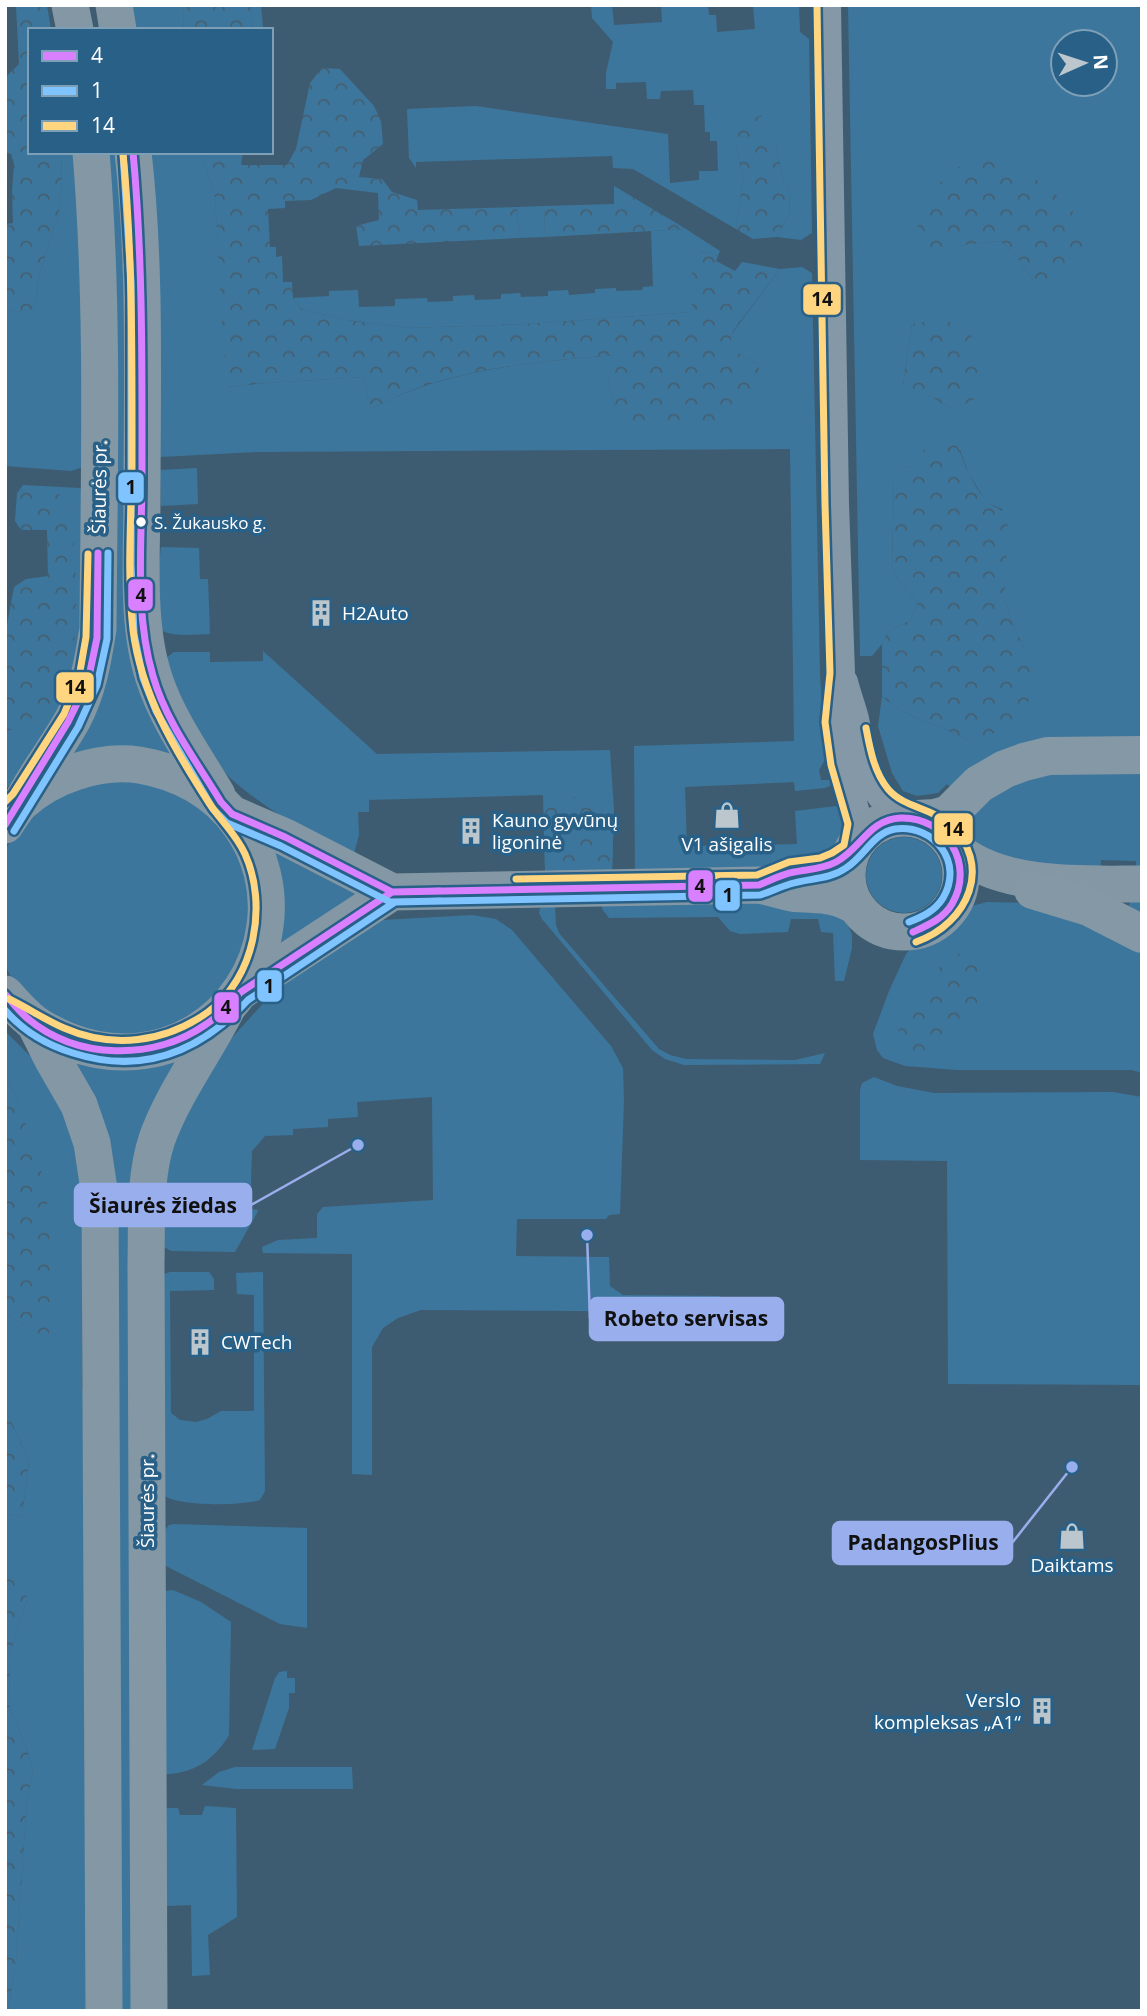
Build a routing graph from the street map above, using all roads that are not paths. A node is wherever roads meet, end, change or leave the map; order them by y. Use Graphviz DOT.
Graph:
graph roads {
  1 [pos="71,5"];
  2 [pos="114,5"];
  3 [pos="827,5"];
  4 [pos="75,28"];
  5 [pos="118,28"];
  6 [pos="91,154"];
  7 [pos="133,154"];
  8 [pos="841,673"];
  9 [pos="1142,755"];
  10 [pos="226,808"];
  11 [pos="12,813"];
  12 [pos="912,818"];
  13 [pos="855,847"];
  14 [pos="956,850"];
  15 [pos="1142,884"];
  16 [pos="759,885"];
  17 [pos="1049,887"];
  18 [pos="392,892"];
  19 [pos="857,907"];
  20 [pos="952,907"];
  21 [pos="1142,934"];
  22 [pos="233,1001"];
  23 [pos="18,1011"];
  24 [pos="104,2011"];
  25 [pos="149,2011"];
  1 -- 4 [label="main road"];
  2 -- 5 [label="main road"];
  3 -- 8 [label="street"];
  6 -- 11 [label="main road, Šiaurės pr."];
  7 -- 10 [label="main road"];
  8 -- 12 [label="street"];
  8 -- 13 [label="street"];
  9 -- 12 [label="highway"];
  10 -- 11 [label="main road"];
  10 -- 18 [label="main road"];
  10 -- 22 [label="main road, Šiaurės pr."];
  12 -- 13 [label="main road"];
  12 -- 14 [label="main road"];
  13 -- 16 [label="main road"];
  13 -- 19 [label="main road"];
  14 -- 17 [label="main road"];
  14 -- 20 [label="main road"];
  15 -- 17 [label="main road"];
  16 -- 18 [label="main road"];
  16 -- 19 [label="main road"];
  17 -- 20 [label="main road"];
  17 -- 21 [label="highway"];
  18 -- 22 [label="main road"];
  19 -- 20 [label="main road"];
  22 -- 23 [label="main road"];
  22 -- 25 [label="main road, Šiaurės pr."];
  23 -- 24 [label="main road"];
}
